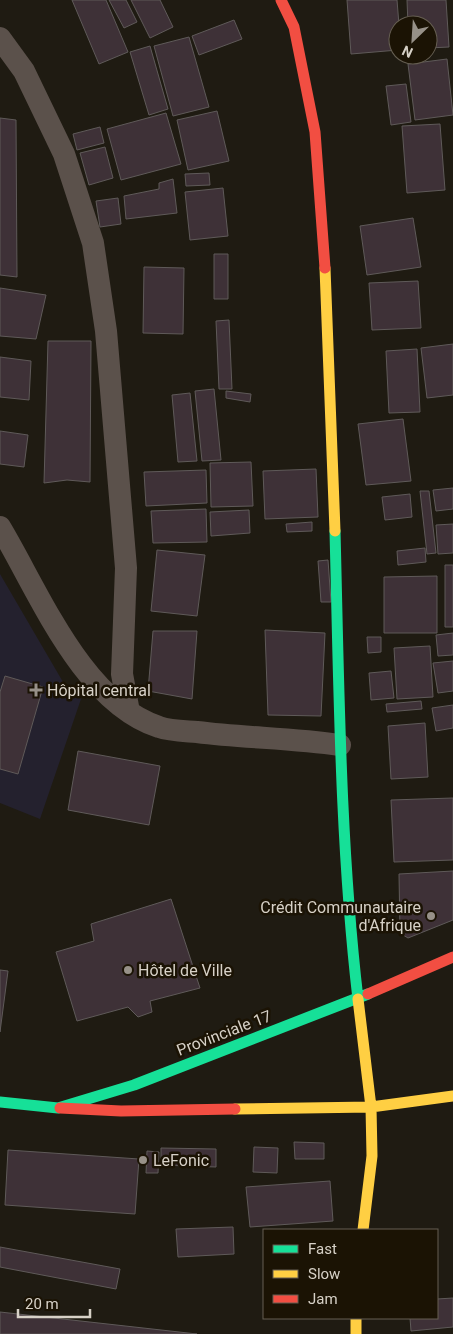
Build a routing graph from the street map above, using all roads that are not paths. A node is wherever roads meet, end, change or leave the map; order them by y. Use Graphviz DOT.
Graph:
graph roads {
  1 [pos="281,0"];
  2 [pos="0,38"];
  3 [pos="0,527"];
  4 [pos="129,712"];
  5 [pos="340,745"];
  6 [pos="453,957"];
  7 [pos="358,998"];
  8 [pos="453,1096"];
  9 [pos="0,1102"];
  10 [pos="371,1107"];
  11 [pos="58,1108"];
  12 [pos="363,1229"];
  13 [pos="356,1319"];
  14 [pos="356,1334"];
  1 -- 5 [label="street"];
  2 -- 4 [label="street"];
  3 -- 4 [label="street"];
  4 -- 5 [label="street"];
  5 -- 7 [label="street"];
  6 -- 7 [label="street, Provinciale 17"];
  7 -- 10 [label="street"];
  7 -- 11 [label="street, Provinciale 17"];
  8 -- 10 [label="street"];
  9 -- 11 [label="street, Provinciale 17"];
  10 -- 11 [label="street"];
  10 -- 12 [label="street"];
  13 -- 14 [label="street"];
}
